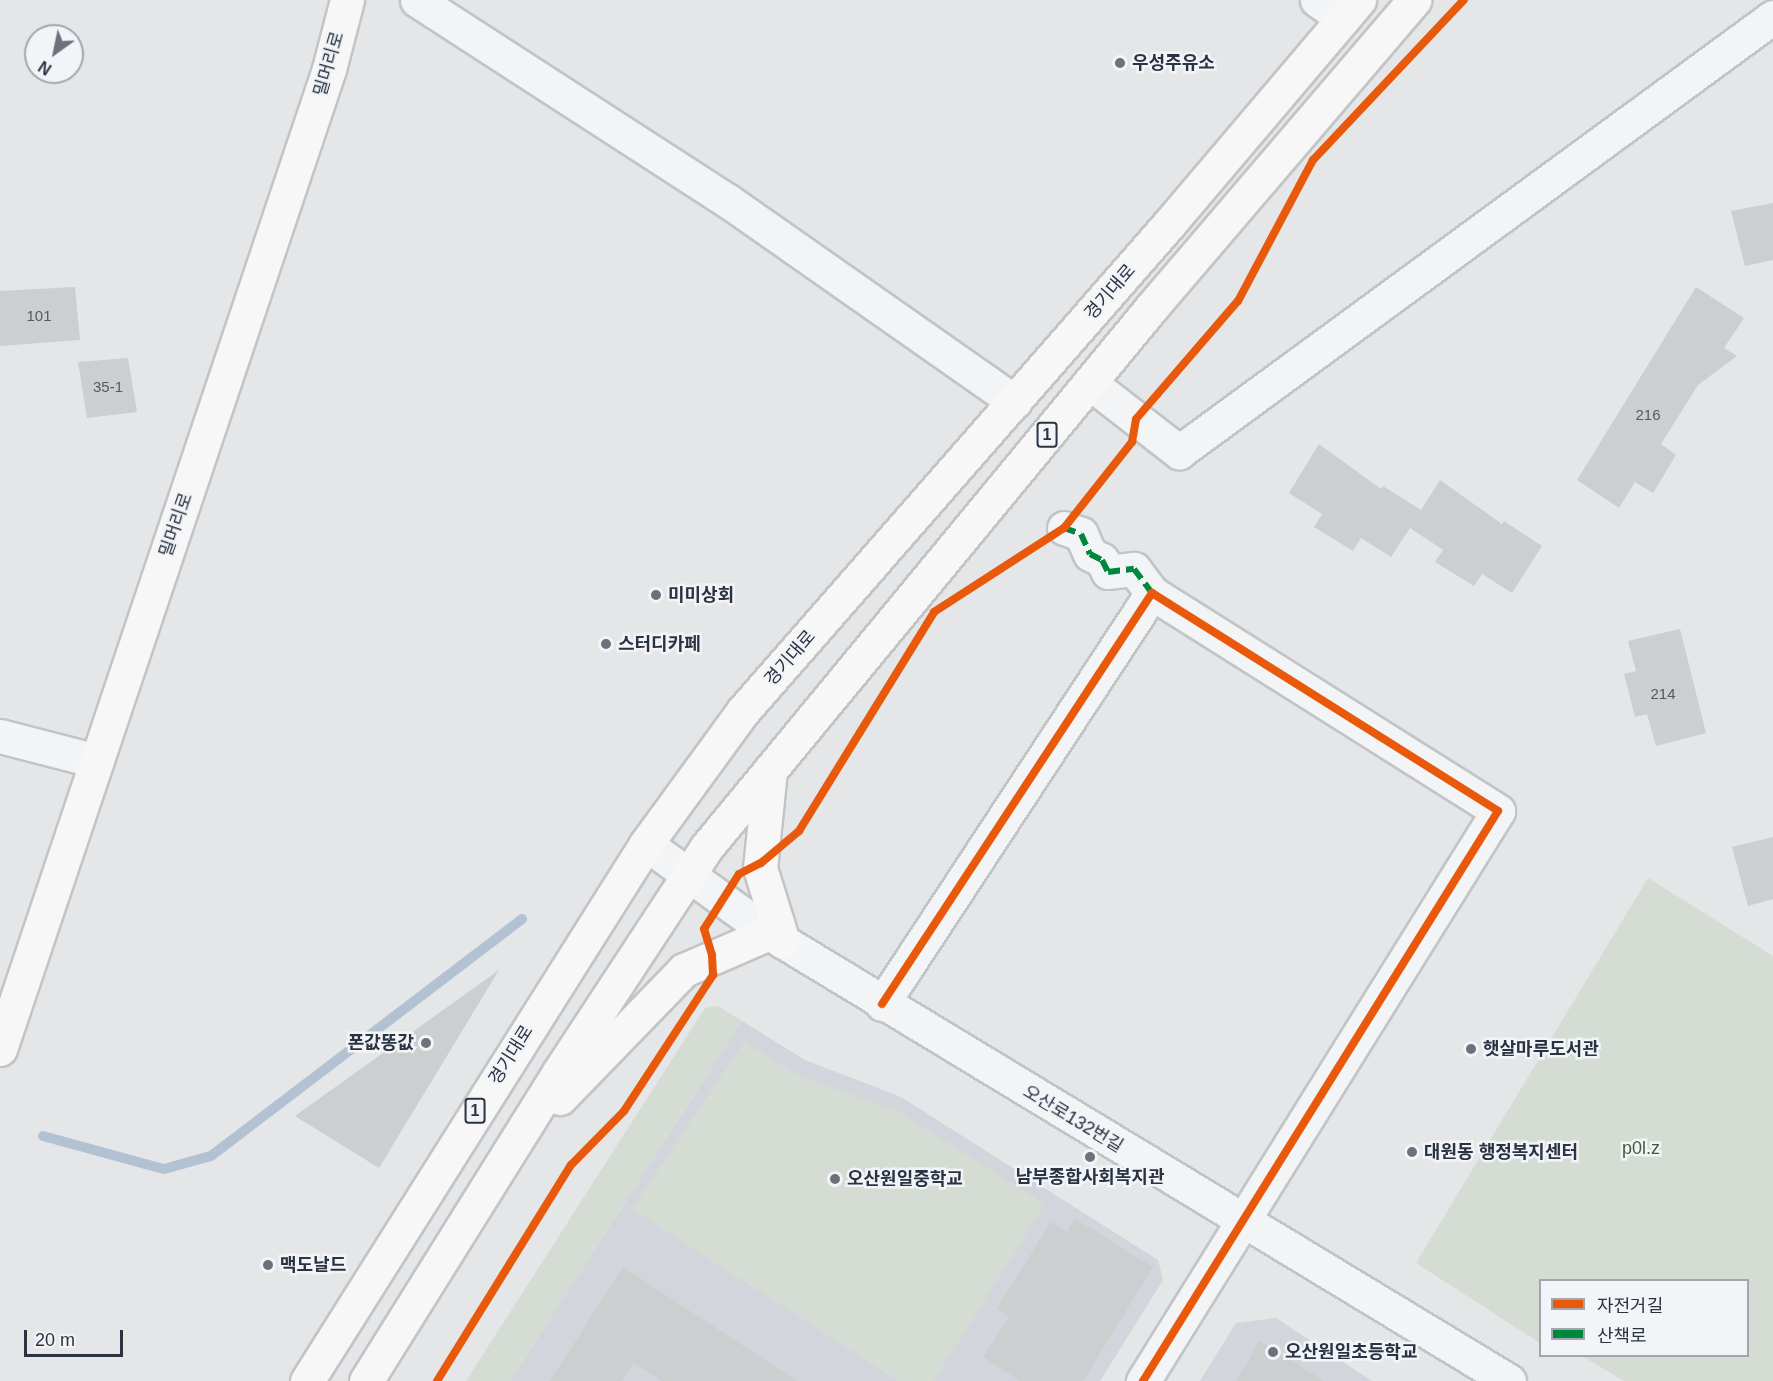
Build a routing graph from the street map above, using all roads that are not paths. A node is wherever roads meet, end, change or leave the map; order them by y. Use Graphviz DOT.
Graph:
graph roads {
  1 [pos="346,0"];
  2 [pos="417,0"];
  3 [pos="1414,0"];
  4 [pos="1340,6"];
  5 [pos="1773,17"];
  6 [pos="1089,383"];
  7 [pos="1015,402"];
  8 [pos="1064,528"];
  9 [pos="1152,593"];
  10 [pos="0,736"];
  11 [pos="97,761"];
  12 [pos="770,770"];
  13 [pos="646,844"];
  14 [pos="686,876"];
  15 [pos="776,938"];
  16 [pos="882,1004"];
  17 [pos="0,1049"];
  18 [pos="511,1149"];
  19 [pos="1243,1221"];
  20 [pos="307,1381"];
  21 [pos="366,1381"];
  22 [pos="1143,1381"];
  23 [pos="1509,1381"];
  1 -- 11 [label="main road, 밀머리로"];
  2 -- 7 [label="street"];
  3 -- 6 [label="main road, 1"];
  4 -- 7 [label="main road, 경기대로 / 1"];
  5 -- 6 [label="street"];
  6 -- 12 [label="main road, 1"];
  7 -- 13 [label="main road, 경기대로 / 1"];
  8 -- 9 [label="street"];
  9 -- 16 [label="street"];
  9 -- 19 [label="street"];
  10 -- 11 [label="street"];
  11 -- 17 [label="main road, 밀머리로"];
  12 -- 14 [label="main road, 1"];
  12 -- 15 [label="main road"];
  13 -- 14 [label="street, 오산로132번길"];
  13 -- 20 [label="main road, 경기대로 / 1"];
  14 -- 15 [label="street, 오산로132번길"];
  14 -- 18 [label="main road, 1"];
  15 -- 16 [label="street, 오산로132번길"];
  15 -- 18 [label="main road"];
  16 -- 19 [label="street, 오산로132번길"];
  18 -- 21 [label="main road, 1"];
  19 -- 22 [label="street"];
  19 -- 23 [label="street, 오산로132번길"];
}
